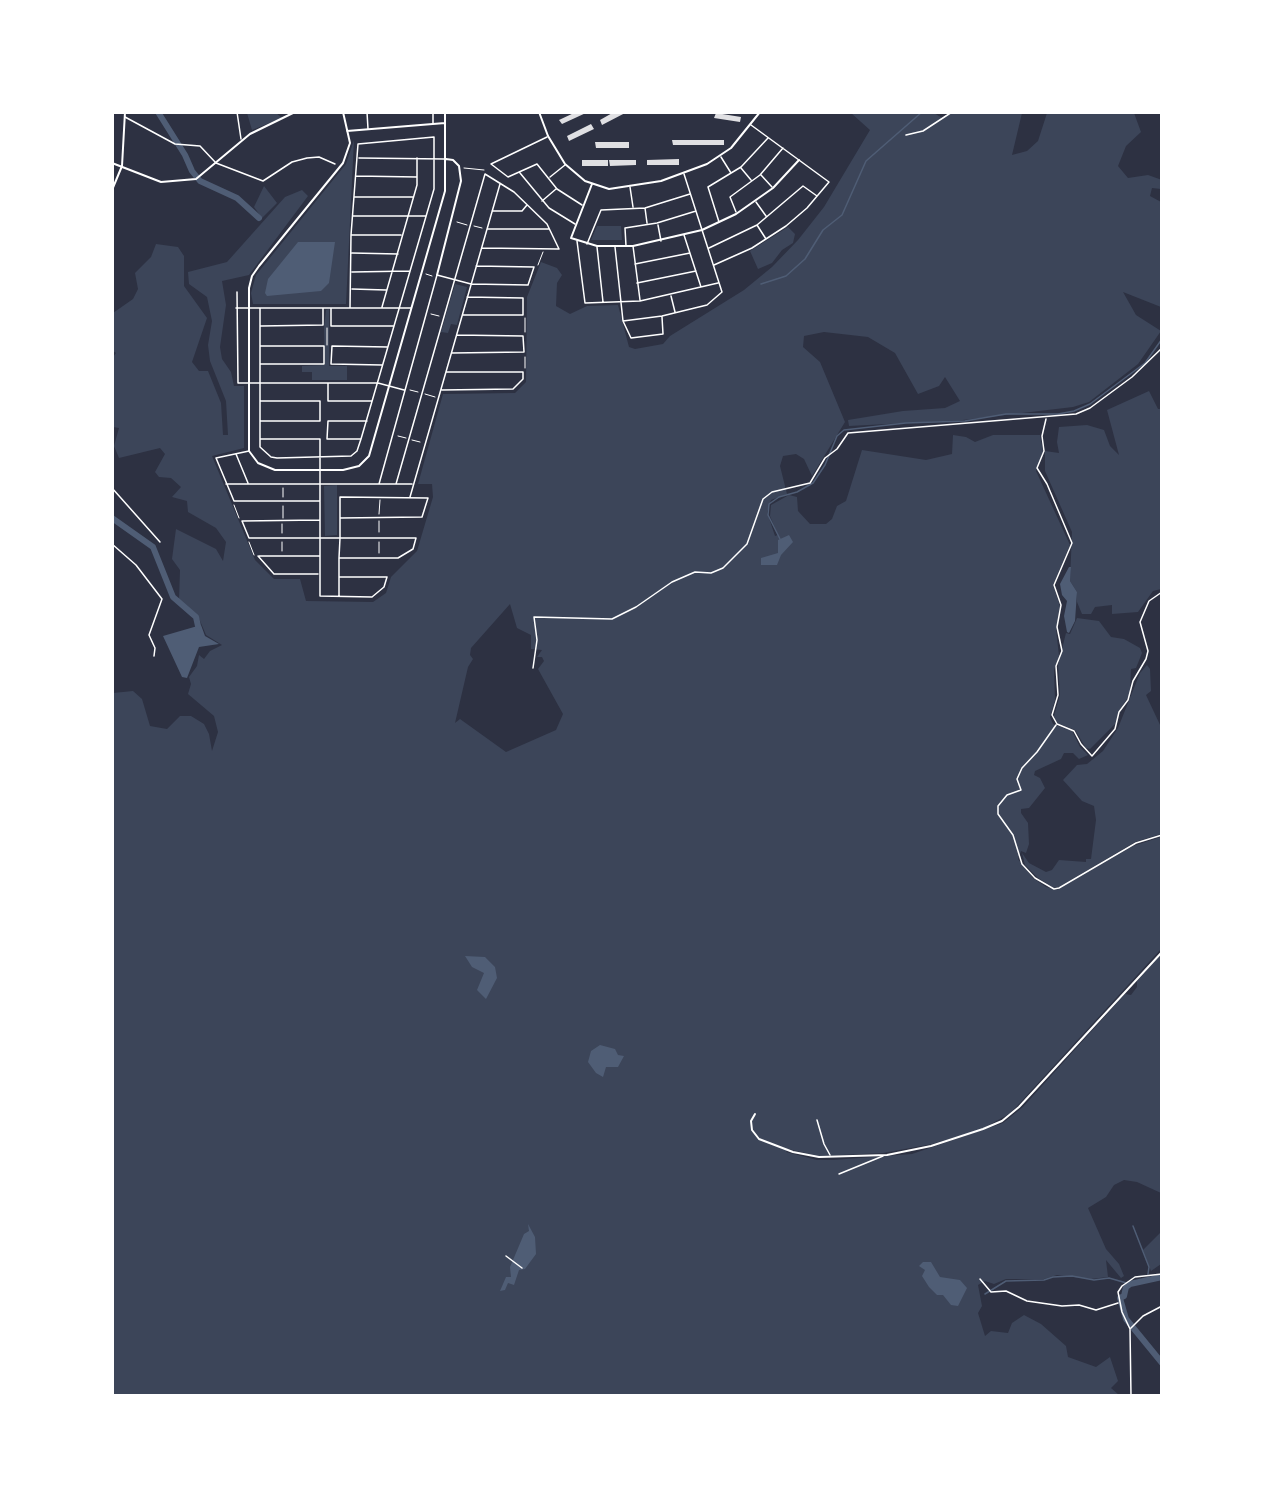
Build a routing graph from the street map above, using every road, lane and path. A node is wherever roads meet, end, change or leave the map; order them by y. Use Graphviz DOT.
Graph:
graph roads {
  1 [pos="125,112"];
  2 [pos="237,112"];
  3 [pos="295,112"];
  4 [pos="343,112"];
  5 [pos="367,112"];
  6 [pos="433,112"];
  7 [pos="445,112"];
  8 [pos="538,112"];
  9 [pos="760,112"];
  10 [pos="952,112"];
  11 [pos="124,117"];
  12 [pos="445,123"];
  13 [pos="433,124"];
  14 [pos="752,125"];
  15 [pos="368,129"];
  16 [pos="347,131"];
  17 [pos="906,135"];
  18 [pos="548,136"];
  19 [pos="769,137"];
  20 [pos="242,140"];
  21 [pos="783,148"];
  22 [pos="720,156"];
  23 [pos="358,158"];
  24 [pos="417,158"];
  25 [pos="434,159"];
  26 [pos="446,159"];
  27 [pos="799,160"];
  28 [pos="112,163"];
  29 [pos="216,163"];
  30 [pos="335,164"];
  31 [pos="565,164"];
  32 [pos="122,166"];
  33 [pos="741,167"];
  34 [pos="462,168"];
  35 [pos="486,171"];
  36 [pos="519,173"];
  37 [pos="732,173"];
  38 [pos="684,174"];
  39 [pos="760,175"];
  40 [pos="356,176"];
  41 [pos="417,177"];
  42 [pos="548,178"];
  43 [pos="752,181"];
  44 [pos="500,182"];
  45 [pos="592,184"];
  46 [pos="630,187"];
  47 [pos="773,188"];
  48 [pos="557,189"];
  49 [pos="112,190"];
  50 [pos="691,194"];
  51 [pos="818,196"];
  52 [pos="354,197"];
  53 [pos="414,198"];
  54 [pos="542,201"];
  55 [pos="756,202"];
  56 [pos="527,205"];
  57 [pos="582,205"];
  58 [pos="633,207"];
  59 [pos="645,208"];
  60 [pos="492,211"];
  61 [pos="697,211"];
  62 [pos="736,214"];
  63 [pos="352,216"];
  64 [pos="408,216"];
  65 [pos="426,216"];
  66 [pos="767,217"];
  67 [pos="454,221"];
  68 [pos="719,222"];
  69 [pos="657,223"];
  70 [pos="574,224"];
  71 [pos="647,224"];
  72 [pos="470,225"];
  73 [pos="757,225"];
  74 [pos="487,229"];
  75 [pos="550,230"];
  76 [pos="702,230"];
  77 [pos="351,235"];
  78 [pos="403,235"];
  79 [pos="684,235"];
  80 [pos="766,240"];
  81 [pos="577,241"];
  82 [pos="661,241"];
  83 [pos="587,244"];
  84 [pos="597,246"];
  85 [pos="626,246"];
  86 [pos="633,246"];
  87 [pos="615,247"];
  88 [pos="482,248"];
  89 [pos="708,248"];
  90 [pos="543,250"];
  91 [pos="351,252"];
  92 [pos="690,253"];
  93 [pos="398,254"];
  94 [pos="635,264"];
  95 [pos="476,266"];
  96 [pos="714,266"];
  97 [pos="537,267"];
  98 [pos="393,271"];
  99 [pos="411,271"];
  100 [pos="696,271"];
  101 [pos="351,272"];
  102 [pos="426,274"];
  103 [pos="437,276"];
  104 [pos="455,280"];
  105 [pos="637,283"];
  106 [pos="719,283"];
  107 [pos="471,284"];
  108 [pos="701,288"];
  109 [pos="351,290"];
  110 [pos="387,290"];
  111 [pos="237,292"];
  112 [pos="671,296"];
  113 [pos="467,297"];
  114 [pos="640,301"];
  115 [pos="603,303"];
  116 [pos="621,303"];
  117 [pos="237,308"];
  118 [pos="248,308"];
  119 [pos="260,308"];
  120 [pos="323,308"];
  121 [pos="331,308"];
  122 [pos="350,308"];
  123 [pos="381,308"];
  124 [pos="400,308"];
  125 [pos="412,308"];
  126 [pos="427,312"];
  127 [pos="675,313"];
  128 [pos="462,315"];
  129 [pos="662,316"];
  130 [pos="525,317"];
  131 [pos="444,318"];
  132 [pos="623,321"];
  133 [pos="260,326"];
  134 [pos="327,326"];
  135 [pos="395,326"];
  136 [pos="525,334"];
  137 [pos="456,335"];
  138 [pos="260,346"];
  139 [pos="327,346"];
  140 [pos="389,347"];
  141 [pos="1161,348"];
  142 [pos="451,353"];
  143 [pos="525,354"];
  144 [pos="260,364"];
  145 [pos="383,365"];
  146 [pos="525,370"];
  147 [pos="446,372"];
  148 [pos="249,383"];
  149 [pos="260,383"];
  150 [pos="328,383"];
  151 [pos="378,383"];
  152 [pos="390,386"];
  153 [pos="405,390"];
  154 [pos="441,390"];
  155 [pos="422,393"];
  156 [pos="438,398"];
  157 [pos="260,401"];
  158 [pos="373,401"];
  159 [pos="1047,417"];
  160 [pos="260,421"];
  161 [pos="367,421"];
  162 [pos="393,434"];
  163 [pos="260,439"];
  164 [pos="361,439"];
  165 [pos="409,439"];
  166 [pos="425,443"];
  167 [pos="249,451"];
  168 [pos="236,453"];
  169 [pos="321,459"];
  170 [pos="323,471"];
  171 [pos="283,483"];
  172 [pos="321,483"];
  173 [pos="226,484"];
  174 [pos="248,484"];
  175 [pos="379,484"];
  176 [pos="396,484"];
  177 [pos="413,484"];
  178 [pos="112,488"];
  179 [pos="380,497"];
  180 [pos="410,497"];
  181 [pos="283,501"];
  182 [pos="320,501"];
  183 [pos="233,503"];
  184 [pos="340,518"];
  185 [pos="380,518"];
  186 [pos="240,520"];
  187 [pos="283,520"];
  188 [pos="320,520"];
  189 [pos="282,538"];
  190 [pos="320,538"];
  191 [pos="339,538"];
  192 [pos="379,538"];
  193 [pos="248,540"];
  194 [pos="160,542"];
  195 [pos="112,544"];
  196 [pos="282,556"];
  197 [pos="320,556"];
  198 [pos="255,557"];
  199 [pos="339,558"];
  200 [pos="379,558"];
  201 [pos="320,574"];
  202 [pos="339,577"];
  203 [pos="1161,592"];
  204 [pos="339,597"];
  205 [pos="154,656"];
  206 [pos="533,668"];
  207 [pos="1057,724"];
  208 [pos="1161,835"];
  209 [pos="1161,952"];
  210 [pos="755,1114"];
  211 [pos="818,1120"];
  212 [pos="887,1155"];
  213 [pos="833,1158"];
  214 [pos="839,1174"];
  215 [pos="506,1256"];
  216 [pos="522,1268"];
  217 [pos="1161,1274"];
  218 [pos="980,1279"];
  219 [pos="1119,1303"];
  220 [pos="1161,1306"];
  221 [pos="1131,1328"];
  222 [pos="1131,1395"];
  1 -- 11 [label="street"];
  2 -- 20 [label="street"];
  3 -- 20 [label="street"];
  4 -- 16 [label="street"];
  5 -- 15 [label="street"];
  6 -- 13 [label="street"];
  7 -- 12 [label="street"];
  8 -- 18 [label="street"];
  9 -- 14 [label="street"];
  10 -- 17 [label="street"];
  11 -- 29 [label="street"];
  11 -- 32 [label="street"];
  12 -- 13 [label="street"];
  12 -- 26 [label="street"];
  13 -- 15 [label="street"];
  14 -- 19 [label="street"];
  14 -- 22 [label="street"];
  15 -- 16 [label="street"];
  16 -- 118 [label="street"];
  18 -- 31 [label="street"];
  18 -- 36 [label="street"];
  19 -- 21 [label="street"];
  19 -- 33 [label="street"];
  20 -- 29 [label="street"];
  21 -- 27 [label="street"];
  21 -- 39 [label="street"];
  22 -- 37 [label="street"];
  22 -- 38 [label="street"];
  23 -- 24 [label="street"];
  23 -- 25 [label="street"];
  23 -- 40 [label="street"];
  24 -- 25 [label="street"];
  24 -- 41 [label="street"];
  25 -- 26 [label="street"];
  25 -- 65 [label="street"];
  26 -- 103 [label="street"];
  26 -- 125 [label="street"];
  27 -- 47 [label="street"];
  27 -- 51 [label="street"];
  28 -- 32 [label="street"];
  29 -- 30 [label="street"];
  29 -- 32 [label="street"];
  31 -- 42 [label="street"];
  31 -- 45 [label="street"];
  32 -- 49 [label="street"];
  33 -- 37 [label="street"];
  33 -- 43 [label="street"];
  34 -- 35 [label="path"];
  36 -- 42 [label="street"];
  36 -- 54 [label="street"];
  37 -- 68 [label="street"];
  38 -- 46 [label="street"];
  38 -- 50 [label="street"];
  39 -- 43 [label="street"];
  39 -- 47 [label="street"];
  40 -- 41 [label="street"];
  40 -- 52 [label="street"];
  41 -- 53 [label="street"];
  42 -- 48 [label="street"];
  43 -- 62 [label="street"];
  44 -- 56 [label="street"];
  44 -- 60 [label="street"];
  44 -- 72 [label="street"];
  45 -- 46 [label="street"];
  45 -- 57 [label="street"];
  46 -- 58 [label="street"];
  47 -- 55 [label="street"];
  48 -- 54 [label="street"];
  48 -- 57 [label="street"];
  50 -- 59 [label="street"];
  50 -- 61 [label="street"];
  51 -- 66 [label="street"];
  51 -- 80 [label="street"];
  52 -- 53 [label="street"];
  52 -- 63 [label="street"];
  53 -- 64 [label="street"];
  54 -- 70 [label="street"];
  55 -- 62 [label="street"];
  55 -- 66 [label="street"];
  56 -- 60 [label="street"];
  56 -- 75 [label="street"];
  57 -- 70 [label="street"];
  58 -- 59 [label="street"];
  58 -- 83 [label="street"];
  59 -- 71 [label="street"];
  60 -- 74 [label="street"];
  61 -- 69 [label="street"];
  61 -- 76 [label="street"];
  62 -- 68 [label="street"];
  63 -- 64 [label="street"];
  63 -- 77 [label="street"];
  64 -- 65 [label="street"];
  64 -- 78 [label="street"];
  65 -- 99 [label="street"];
  66 -- 73 [label="street"];
  67 -- 72 [label="path"];
  68 -- 76 [label="street"];
  69 -- 71 [label="street"];
  69 -- 82 [label="street"];
  70 -- 81 [label="street"];
  71 -- 85 [label="street"];
  72 -- 74 [label="path"];
  72 -- 104 [label="street"];
  73 -- 80 [label="street"];
  73 -- 89 [label="street"];
  74 -- 75 [label="street"];
  74 -- 88 [label="street"];
  75 -- 88 [label="street"];
  76 -- 79 [label="street"];
  76 -- 89 [label="street"];
  77 -- 78 [label="street"];
  77 -- 91 [label="street"];
  78 -- 93 [label="street"];
  79 -- 82 [label="street"];
  79 -- 92 [label="street"];
  80 -- 96 [label="street"];
  81 -- 83 [label="street"];
  81 -- 115 [label="street"];
  82 -- 86 [label="street"];
  83 -- 84 [label="street"];
  84 -- 87 [label="street"];
  84 -- 115 [label="street"];
  85 -- 86 [label="street"];
  85 -- 87 [label="street"];
  86 -- 94 [label="street"];
  87 -- 116 [label="street"];
  88 -- 95 [label="street"];
  89 -- 96 [label="street"];
  90 -- 97 [label="path"];
  91 -- 93 [label="street"];
  91 -- 101 [label="street"];
  92 -- 94 [label="street"];
  92 -- 100 [label="street"];
  93 -- 98 [label="street"];
  94 -- 105 [label="street"];
  95 -- 107 [label="street"];
  95 -- 107 [label="street"];
  96 -- 106 [label="street"];
  98 -- 99 [label="street"];
  98 -- 101 [label="street"];
  98 -- 110 [label="street"];
  99 -- 124 [label="street"];
  100 -- 105 [label="street"];
  100 -- 108 [label="street"];
  101 -- 109 [label="street"];
  102 -- 103 [label="path"];
  103 -- 104 [label="street"];
  103 -- 126 [label="street"];
  104 -- 107 [label="street"];
  104 -- 131 [label="street"];
  105 -- 114 [label="street"];
  106 -- 108 [label="street"];
  106 -- 127 [label="street"];
  107 -- 113 [label="street"];
  108 -- 112 [label="street"];
  109 -- 110 [label="street"];
  109 -- 122 [label="street"];
  110 -- 123 [label="street"];
  111 -- 117 [label="street"];
  112 -- 114 [label="street"];
  112 -- 127 [label="street"];
  113 -- 128 [label="street"];
  113 -- 128 [label="street"];
  114 -- 116 [label="street"];
  115 -- 116 [label="street"];
  116 -- 132 [label="street"];
  117 -- 118 [label="street"];
  117 -- 148 [label="street"];
  118 -- 119 [label="street"];
  118 -- 148 [label="street"];
  119 -- 120 [label="street"];
  119 -- 133 [label="street"];
  120 -- 121 [label="street"];
  120 -- 133 [label="street"];
  121 -- 122 [label="street"];
  121 -- 135 [label="street"];
  122 -- 123 [label="street"];
  123 -- 124 [label="street"];
  124 -- 125 [label="street"];
  124 -- 135 [label="street"];
  125 -- 152 [label="street"];
  126 -- 131 [label="path"];
  126 -- 153 [label="street"];
  127 -- 129 [label="street"];
  128 -- 137 [label="street"];
  129 -- 132 [label="street"];
  129 -- 132 [label="street"];
  130 -- 136 [label="path"];
  131 -- 155 [label="street"];
  133 -- 138 [label="street"];
  134 -- 139 [label="path"];
  135 -- 140 [label="street"];
  137 -- 142 [label="street"];
  137 -- 142 [label="street"];
  138 -- 144 [label="street"];
  138 -- 144 [label="street"];
  140 -- 145 [label="street"];
  140 -- 145 [label="street"];
  141 -- 159 [label="street"];
  142 -- 147 [label="street"];
  143 -- 146 [label="path"];
  144 -- 149 [label="street"];
  145 -- 151 [label="street"];
  147 -- 154 [label="street"];
  147 -- 154 [label="street"];
  148 -- 149 [label="street"];
  148 -- 167 [label="street"];
  149 -- 150 [label="street"];
  149 -- 157 [label="street"];
  150 -- 151 [label="street"];
  150 -- 158 [label="street"];
  151 -- 152 [label="street"];
  151 -- 158 [label="street"];
  152 -- 153 [label="street"];
  152 -- 170 [label="street"];
  153 -- 155 [label="path"];
  153 -- 162 [label="street"];
  154 -- 156 [label="street"];
  155 -- 156 [label="path"];
  155 -- 165 [label="street"];
  156 -- 166 [label="street"];
  157 -- 160 [label="street"];
  157 -- 160 [label="street"];
  158 -- 161 [label="street"];
  159 -- 206 [label="street"];
  159 -- 207 [label="street"];
  160 -- 163 [label="street"];
  161 -- 164 [label="street"];
  161 -- 164 [label="street"];
  162 -- 165 [label="path"];
  162 -- 175 [label="street"];
  163 -- 169 [label="street"];
  163 -- 169 [label="street"];
  164 -- 169 [label="street"];
  165 -- 166 [label="path"];
  165 -- 176 [label="street"];
  166 -- 177 [label="street"];
  167 -- 168 [label="street"];
  167 -- 170 [label="street"];
  168 -- 173 [label="street"];
  168 -- 174 [label="street"];
  169 -- 170 [label="street"];
  170 -- 172 [label="street"];
  171 -- 172 [label="street"];
  171 -- 174 [label="street"];
  171 -- 181 [label="path"];
  172 -- 175 [label="street"];
  172 -- 182 [label="street"];
  173 -- 174 [label="street"];
  173 -- 181 [label="street"];
  175 -- 176 [label="street"];
  176 -- 177 [label="street"];
  177 -- 180 [label="street"];
  178 -- 194 [label="street"];
  179 -- 180 [label="street"];
  179 -- 184 [label="street"];
  179 -- 185 [label="path"];
  180 -- 185 [label="street"];
  181 -- 182 [label="street"];
  181 -- 187 [label="path"];
  182 -- 188 [label="street"];
  183 -- 186 [label="path"];
  184 -- 185 [label="street"];
  184 -- 191 [label="street"];
  185 -- 192 [label="path"];
  187 -- 188 [label="street"];
  187 -- 189 [label="path"];
  187 -- 189 [label="street"];
  188 -- 190 [label="street"];
  189 -- 190 [label="street"];
  189 -- 196 [label="path"];
  190 -- 191 [label="street"];
  190 -- 197 [label="street"];
  191 -- 192 [label="street"];
  191 -- 199 [label="street"];
  192 -- 200 [label="path"];
  192 -- 200 [label="street"];
  193 -- 198 [label="path"];
  195 -- 205 [label="street"];
  196 -- 197 [label="street"];
  196 -- 201 [label="street"];
  197 -- 201 [label="street"];
  199 -- 200 [label="street"];
  199 -- 202 [label="street"];
  201 -- 204 [label="street"];
  202 -- 204 [label="street"];
  202 -- 204 [label="street"];
  203 -- 207 [label="street"];
  207 -- 208 [label="street"];
  209 -- 212 [label="street"];
  210 -- 213 [label="street"];
  211 -- 213 [label="street"];
  212 -- 213 [label="street"];
  212 -- 214 [label="street"];
  215 -- 216 [label="street"];
  217 -- 219 [label="street"];
  218 -- 219 [label="street"];
  219 -- 221 [label="street"];
  220 -- 221 [label="street"];
  221 -- 222 [label="street"];
}
